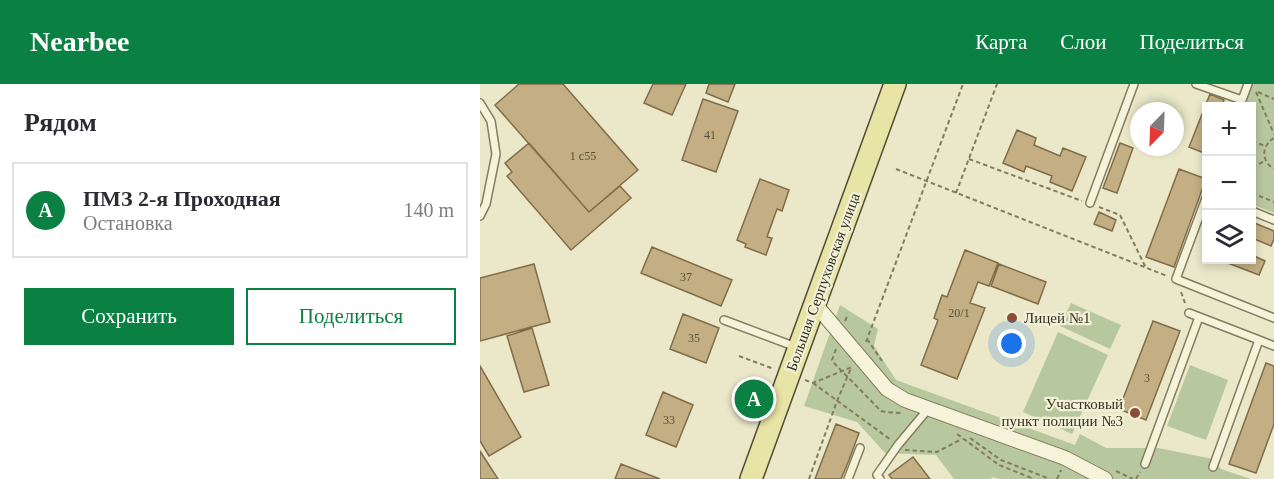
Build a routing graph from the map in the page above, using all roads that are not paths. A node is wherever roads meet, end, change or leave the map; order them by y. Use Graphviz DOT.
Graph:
graph roads {
  1 [pos="895,84"];
  2 [pos="1134,84"];
  3 [pos="1196,84"];
  4 [pos="1248,84"];
  5 [pos="1239,102"];
  6 [pos="1241,102"];
  7 [pos="480,103"];
  8 [pos="1090,203"];
  9 [pos="1202,209"];
  10 [pos="1256,213"];
  11 [pos="480,216"];
  12 [pos="1274,220"];
  13 [pos="815,304"];
  14 [pos="1189,313"];
  15 [pos="1199,318"];
  16 [pos="1274,318"];
  17 [pos="724,320"];
  18 [pos="1259,340"];
  19 [pos="1274,346"];
  20 [pos="799,348"];
  21 [pos="929,408"];
  22 [pos="860,448"];
  23 [pos="1145,464"];
  24 [pos="1213,467"];
  25 [pos="751,479"];
  26 [pos="848,479"];
  27 [pos="880,479"];
  28 [pos="1105,479"];
  1 -- 13 [label="main road, Большая Серпуховская улица"];
  2 -- 8 [label="lane"];
  3 -- 5 [label="lane"];
  4 -- 6 [label="lane"];
  7 -- 11 [label="lane"];
  9 -- 16 [label="lane"];
  10 -- 12 [label="lane"];
  13 -- 20 [label="main road, Большая Серпуховская улица"];
  13 -- 21 [label="street"];
  14 -- 15 [label="lane"];
  15 -- 18 [label="lane"];
  15 -- 23 [label="lane"];
  17 -- 20 [label="lane"];
  18 -- 19 [label="lane"];
  18 -- 24 [label="lane"];
  20 -- 25 [label="main road, Большая Серпуховская улица"];
  21 -- 27 [label="lane"];
  21 -- 28 [label="street"];
  22 -- 26 [label="lane"];
}
